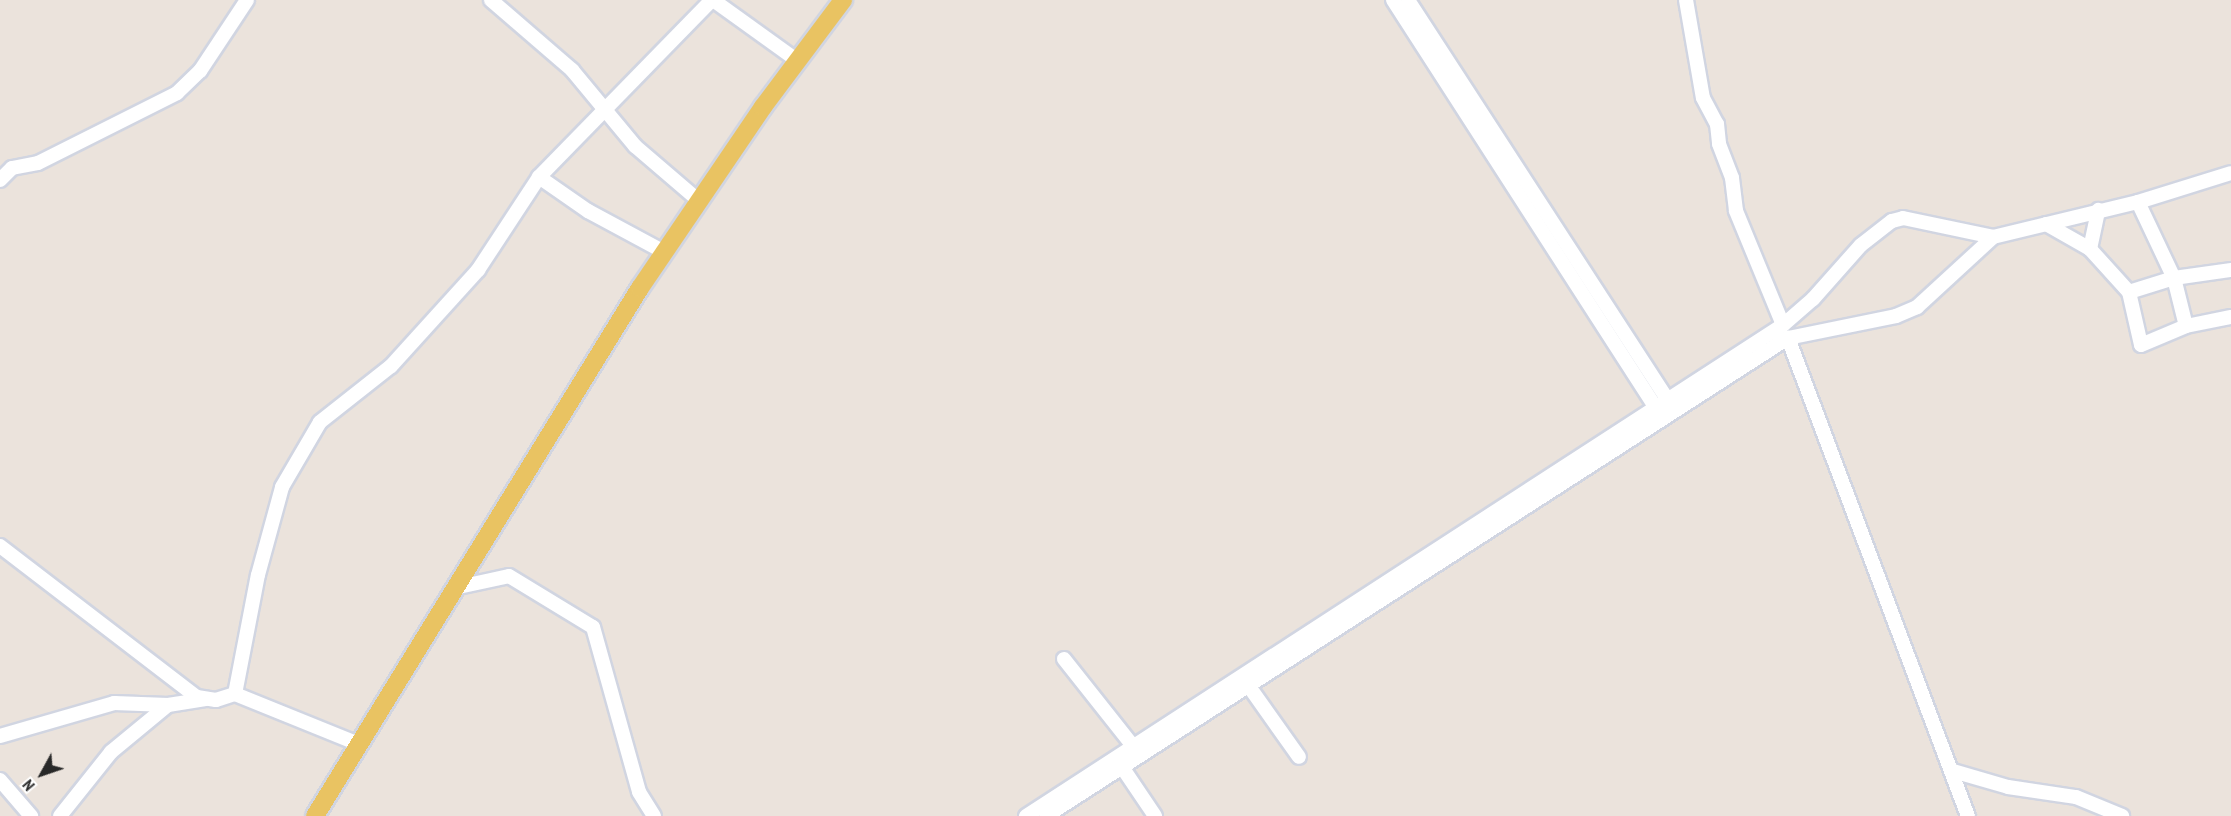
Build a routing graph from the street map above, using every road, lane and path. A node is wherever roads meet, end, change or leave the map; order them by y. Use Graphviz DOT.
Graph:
graph roads {
  1 [pos="247,0"];
  2 [pos="491,0"];
  3 [pos="712,0"];
  4 [pos="843,0"];
  5 [pos="1393,0"];
  6 [pos="1408,0"];
  7 [pos="1686,0"];
  8 [pos="798,61"];
  9 [pos="603,110"];
  10 [pos="2231,173"];
  11 [pos="539,177"];
  12 [pos="0,180"];
  13 [pos="698,200"];
  14 [pos="2138,202"];
  15 [pos="2098,210"];
  16 [pos="2046,224"];
  17 [pos="1993,237"];
  18 [pos="2090,249"];
  19 [pos="664,252"];
  20 [pos="2231,270"];
  21 [pos="2174,278"];
  22 [pos="2129,292"];
  23 [pos="2231,317"];
  24 [pos="2186,326"];
  25 [pos="1786,331"];
  26 [pos="1666,409"];
  27 [pos="0,546"];
  28 [pos="454,588"];
  29 [pos="1064,659"];
  30 [pos="1248,685"];
  31 [pos="235,694"];
  32 [pos="208,699"];
  33 [pos="168,705"];
  34 [pos="0,736"];
  35 [pos="359,744"];
  36 [pos="1132,746"];
  37 [pos="1299,758"];
  38 [pos="1122,767"];
  39 [pos="1953,771"];
  40 [pos="0,780"];
  41 [pos="31,816"];
  42 [pos="60,816"];
  43 [pos="315,816"];
  44 [pos="654,816"];
  45 [pos="1026,816"];
  46 [pos="1046,816"];
  47 [pos="1155,816"];
  48 [pos="1968,816"];
  49 [pos="2122,816"];
  1 -- 12 [label="street"];
  2 -- 9 [label="street"];
  3 -- 8 [label="street"];
  3 -- 9 [label="street"];
  4 -- 8 [label="main road"];
  5 -- 26 [label="street"];
  6 -- 26 [label="street"];
  7 -- 25 [label="street"];
  8 -- 13 [label="main road"];
  9 -- 11 [label="street"];
  9 -- 13 [label="street"];
  10 -- 14 [label="street"];
  11 -- 19 [label="street"];
  11 -- 31 [label="street"];
  13 -- 19 [label="main road"];
  14 -- 15 [label="street"];
  14 -- 21 [label="street"];
  15 -- 16 [label="street"];
  15 -- 18 [label="street"];
  16 -- 17 [label="street"];
  16 -- 18 [label="street"];
  17 -- 25 [label="street"];
  17 -- 25 [label="street"];
  18 -- 22 [label="street"];
  19 -- 28 [label="main road"];
  20 -- 21 [label="street"];
  21 -- 22 [label="street"];
  21 -- 24 [label="street"];
  22 -- 24 [label="street"];
  23 -- 24 [label="street"];
  25 -- 26 [label="street"];
  25 -- 39 [label="street"];
  26 -- 30 [label="street"];
  26 -- 36 [label="street"];
  27 -- 32 [label="street"];
  28 -- 35 [label="main road"];
  28 -- 44 [label="street"];
  29 -- 36 [label="street"];
  30 -- 37 [label="street"];
  30 -- 38 [label="street"];
  31 -- 32 [label="street"];
  31 -- 35 [label="street"];
  32 -- 33 [label="street"];
  33 -- 34 [label="street"];
  33 -- 42 [label="street"];
  35 -- 43 [label="main road"];
  36 -- 45 [label="street"];
  38 -- 46 [label="street"];
  38 -- 47 [label="street"];
  39 -- 48 [label="street"];
  39 -- 49 [label="street"];
  40 -- 41 [label="street"];
}
